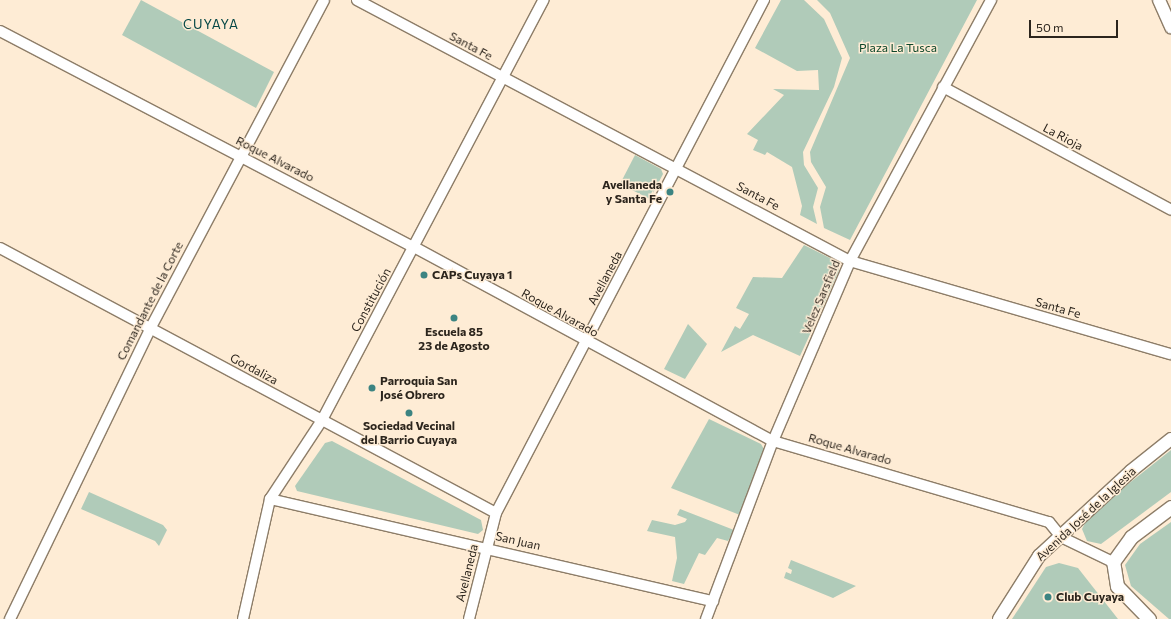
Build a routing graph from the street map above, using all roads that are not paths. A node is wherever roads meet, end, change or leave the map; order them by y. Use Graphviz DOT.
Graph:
graph roads {
  1 [pos="324,0"];
  2 [pos="357,0"];
  3 [pos="543,0"];
  4 [pos="764,0"];
  5 [pos="991,0"];
  6 [pos="1159,0"];
  7 [pos="1171,27"];
  8 [pos="0,31"];
  9 [pos="500,76"];
  10 [pos="943,86"];
  11 [pos="239,156"];
  12 [pos="678,168"];
  13 [pos="1171,210"];
  14 [pos="414,247"];
  15 [pos="0,248"];
  16 [pos="850,260"];
  17 [pos="150,329"];
  18 [pos="586,342"];
  19 [pos="1171,354"];
  20 [pos="322,420"];
  21 [pos="1171,439"];
  22 [pos="773,440"];
  23 [pos="270,499"];
  24 [pos="1171,507"];
  25 [pos="496,513"];
  26 [pos="1061,537"];
  27 [pos="487,547"];
  28 [pos="1113,562"];
  29 [pos="713,601"];
  30 [pos="10,619"];
  31 [pos="243,619"];
  32 [pos="469,619"];
  33 [pos="706,619"];
  34 [pos="999,619"];
  35 [pos="1149,619"];
  1 -- 11 [label="street, Comandante de la Corte"];
  2 -- 9 [label="street, Santa Fe"];
  3 -- 9 [label="street, Constitución"];
  4 -- 12 [label="street, Avellaneda"];
  5 -- 10 [label="street, Velez Sarsfield"];
  6 -- 7 [label="street"];
  8 -- 11 [label="street, Roque Alvarado"];
  9 -- 12 [label="street, Santa Fe"];
  9 -- 14 [label="street, Constitución"];
  10 -- 13 [label="street, La Rioja"];
  10 -- 16 [label="street, Velez Sarsfield"];
  11 -- 14 [label="street, Roque Alvarado"];
  11 -- 17 [label="street, Comandante de la Corte"];
  12 -- 16 [label="street, Santa Fe"];
  12 -- 18 [label="street, Avellaneda"];
  14 -- 18 [label="street, Roque Alvarado"];
  14 -- 20 [label="street, Constitución"];
  15 -- 17 [label="street, Gordaliza"];
  16 -- 19 [label="street, Santa Fe"];
  16 -- 22 [label="street, Velez Sarsfield"];
  17 -- 20 [label="street, Gordaliza"];
  17 -- 30 [label="street, Comandante de la Corte"];
  18 -- 22 [label="street, Roque Alvarado"];
  18 -- 25 [label="street, Avellaneda"];
  20 -- 23 [label="street, Constitución"];
  20 -- 25 [label="street, Gordaliza"];
  21 -- 26 [label="street, Avenida José de la Iglesia"];
  22 -- 26 [label="street, Roque Alvarado"];
  22 -- 29 [label="street, Velez Sarsfield"];
  23 -- 27 [label="street, San Juan"];
  23 -- 31 [label="street, Constitución"];
  24 -- 28 [label="main road"];
  25 -- 27 [label="street, Avellaneda"];
  26 -- 28 [label="street"];
  26 -- 34 [label="street, Avenida José de la Iglesia"];
  27 -- 29 [label="street, San Juan"];
  27 -- 32 [label="street, Avellaneda"];
  28 -- 35 [label="main road"];
  29 -- 33 [label="street, Velez Sarsfield"];
}
